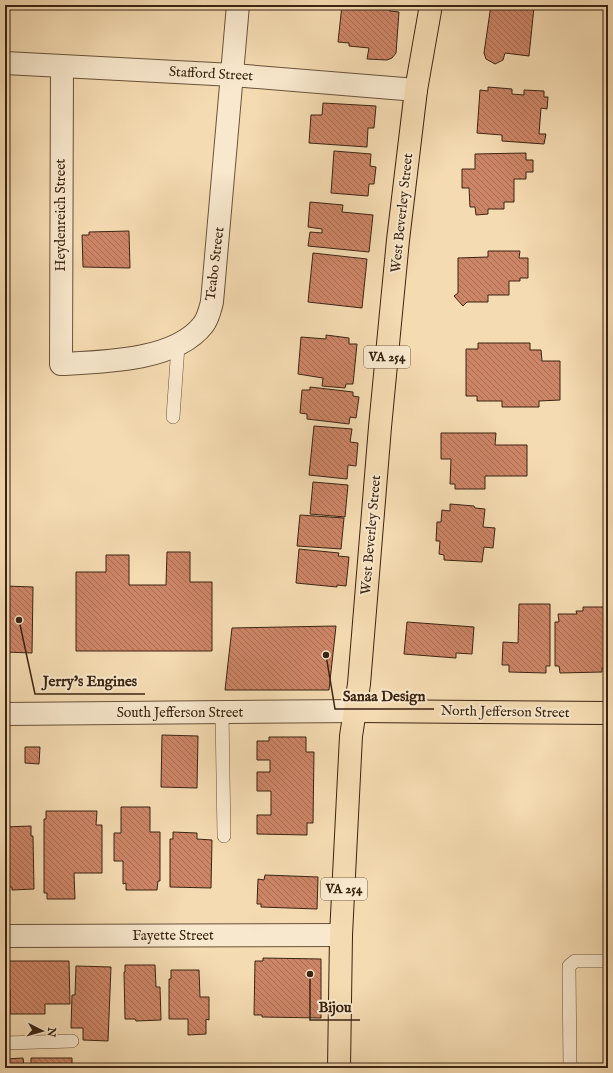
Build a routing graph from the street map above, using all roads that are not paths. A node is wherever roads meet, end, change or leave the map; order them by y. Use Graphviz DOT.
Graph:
graph roads {
  1 [pos="238,5"];
  2 [pos="431,5"];
  3 [pos="5,63"];
  4 [pos="62,67"];
  5 [pos="233,75"];
  6 [pos="416,90"];
  7 [pos="178,346"];
  8 [pos="61,364"];
  9 [pos="173,417"];
  10 [pos="355,711"];
  11 [pos="222,713"];
  12 [pos="608,713"];
  13 [pos="5,714"];
  14 [pos="224,836"];
  15 [pos="341,935"];
  16 [pos="5,936"];
  17 [pos="608,960"];
  18 [pos="72,1041"];
  19 [pos="5,1043"];
  20 [pos="339,1068"];
  21 [pos="570,1068"];
  1 -- 5 [label="street, Teabo Street"];
  2 -- 6 [label="main road, West Beverley Street / VA 254"];
  3 -- 4 [label="street, Stafford Street"];
  4 -- 5 [label="street, Stafford Street"];
  4 -- 8 [label="street, Heydenreich Street"];
  5 -- 6 [label="street, Stafford Street"];
  5 -- 7 [label="street, Teabo Street"];
  6 -- 10 [label="main road, West Beverley Street / VA 254"];
  7 -- 8 [label="street, Teabo Street"];
  7 -- 9 [label="lane"];
  10 -- 11 [label="street, South Jefferson Street"];
  10 -- 12 [label="main road, North Jefferson Street"];
  10 -- 15 [label="main road, West Beverley Street / VA 254"];
  11 -- 13 [label="street, South Jefferson Street"];
  11 -- 14 [label="lane"];
  15 -- 16 [label="street, Fayette Street"];
  15 -- 20 [label="main road, West Beverley Street / VA 254"];
  17 -- 21 [label="lane"];
  18 -- 19 [label="lane"];
}
